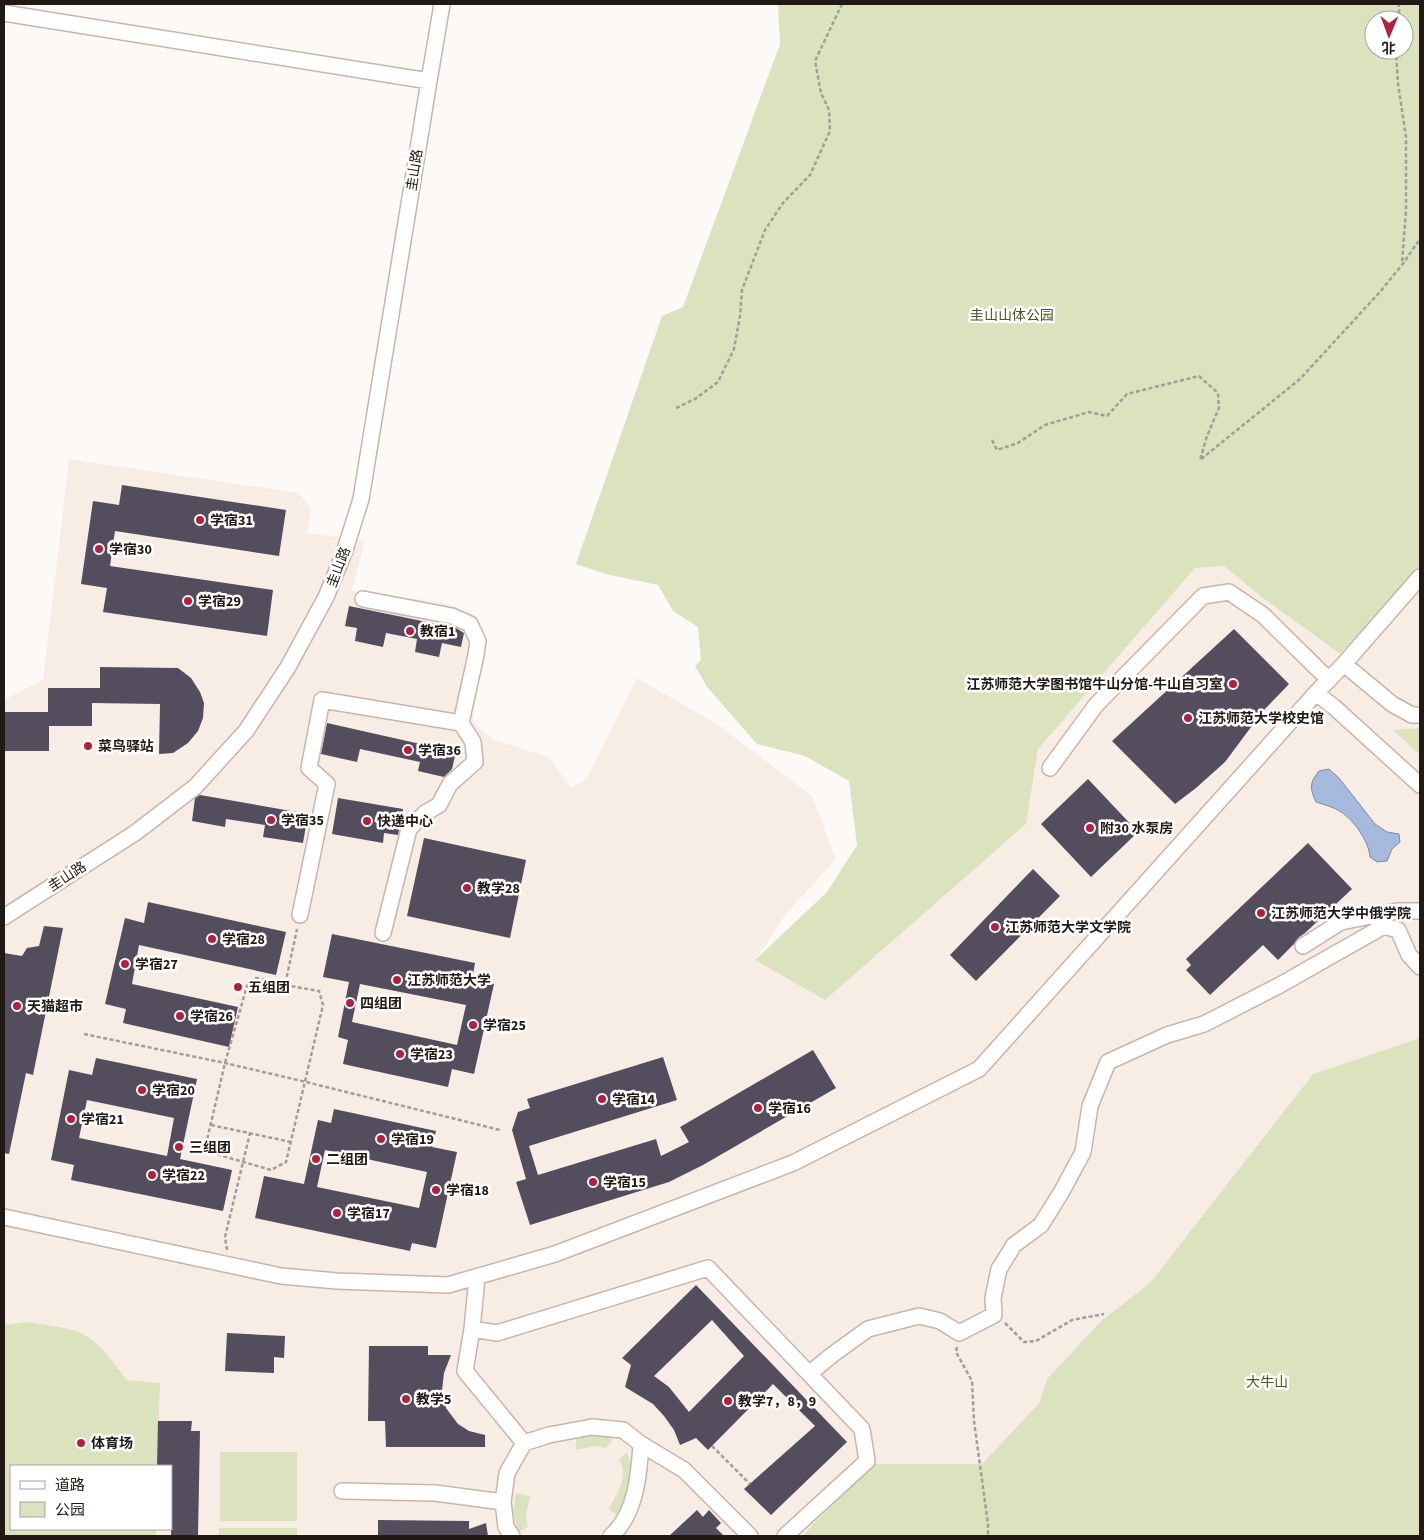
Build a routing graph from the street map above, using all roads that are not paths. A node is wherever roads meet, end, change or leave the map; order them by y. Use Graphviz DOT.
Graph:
graph roads {
  1 [pos="442,4"];
  2 [pos="4,13"];
  3 [pos="429,81"];
  4 [pos="1420,577"];
  5 [pos="363,599"];
  6 [pos="1344,664"];
  7 [pos="1329,680"];
  8 [pos="1316,693"];
  9 [pos="1420,715"];
  10 [pos="461,723"];
  11 [pos="1050,768"];
  12 [pos="1420,784"];
  13 [pos="1420,912"];
  14 [pos="300,915"];
  15 [pos="4,917"];
  16 [pos="382,933"];
  17 [pos="1303,946"];
  18 [pos="1420,967"];
  19 [pos="4,1217"];
  20 [pos="477,1277"];
  21 [pos="472,1329"];
  22 [pos="809,1374"];
  23 [pos="524,1442"];
  24 [pos="641,1444"];
  25 [pos="342,1491"];
  26 [pos="503,1502"];
  27 [pos="512,1536"];
  28 [pos="611,1536"];
  29 [pos="750,1536"];
  30 [pos="785,1536"];
  1 -- 3 [label="street, 圭山路"];
  2 -- 3 [label="street"];
  3 -- 15 [label="street, 圭山路"];
  4 -- 6 [label="street"];
  5 -- 10 [label="street"];
  6 -- 7 [label="street"];
  6 -- 9 [label="street"];
  7 -- 8 [label="street"];
  7 -- 11 [label="street"];
  8 -- 12 [label="street"];
  8 -- 20 [label="street"];
  10 -- 14 [label="street"];
  10 -- 16 [label="street"];
  13 -- 17 [label="street"];
  18 -- 22 [label="street"];
  19 -- 20 [label="street"];
  20 -- 21 [label="street"];
  21 -- 22 [label="street"];
  21 -- 23 [label="street"];
  22 -- 30 [label="street"];
  23 -- 24 [label="street"];
  23 -- 26 [label="street"];
  24 -- 28 [label="street"];
  24 -- 29 [label="street"];
  25 -- 26 [label="street"];
  26 -- 27 [label="street"];
}
